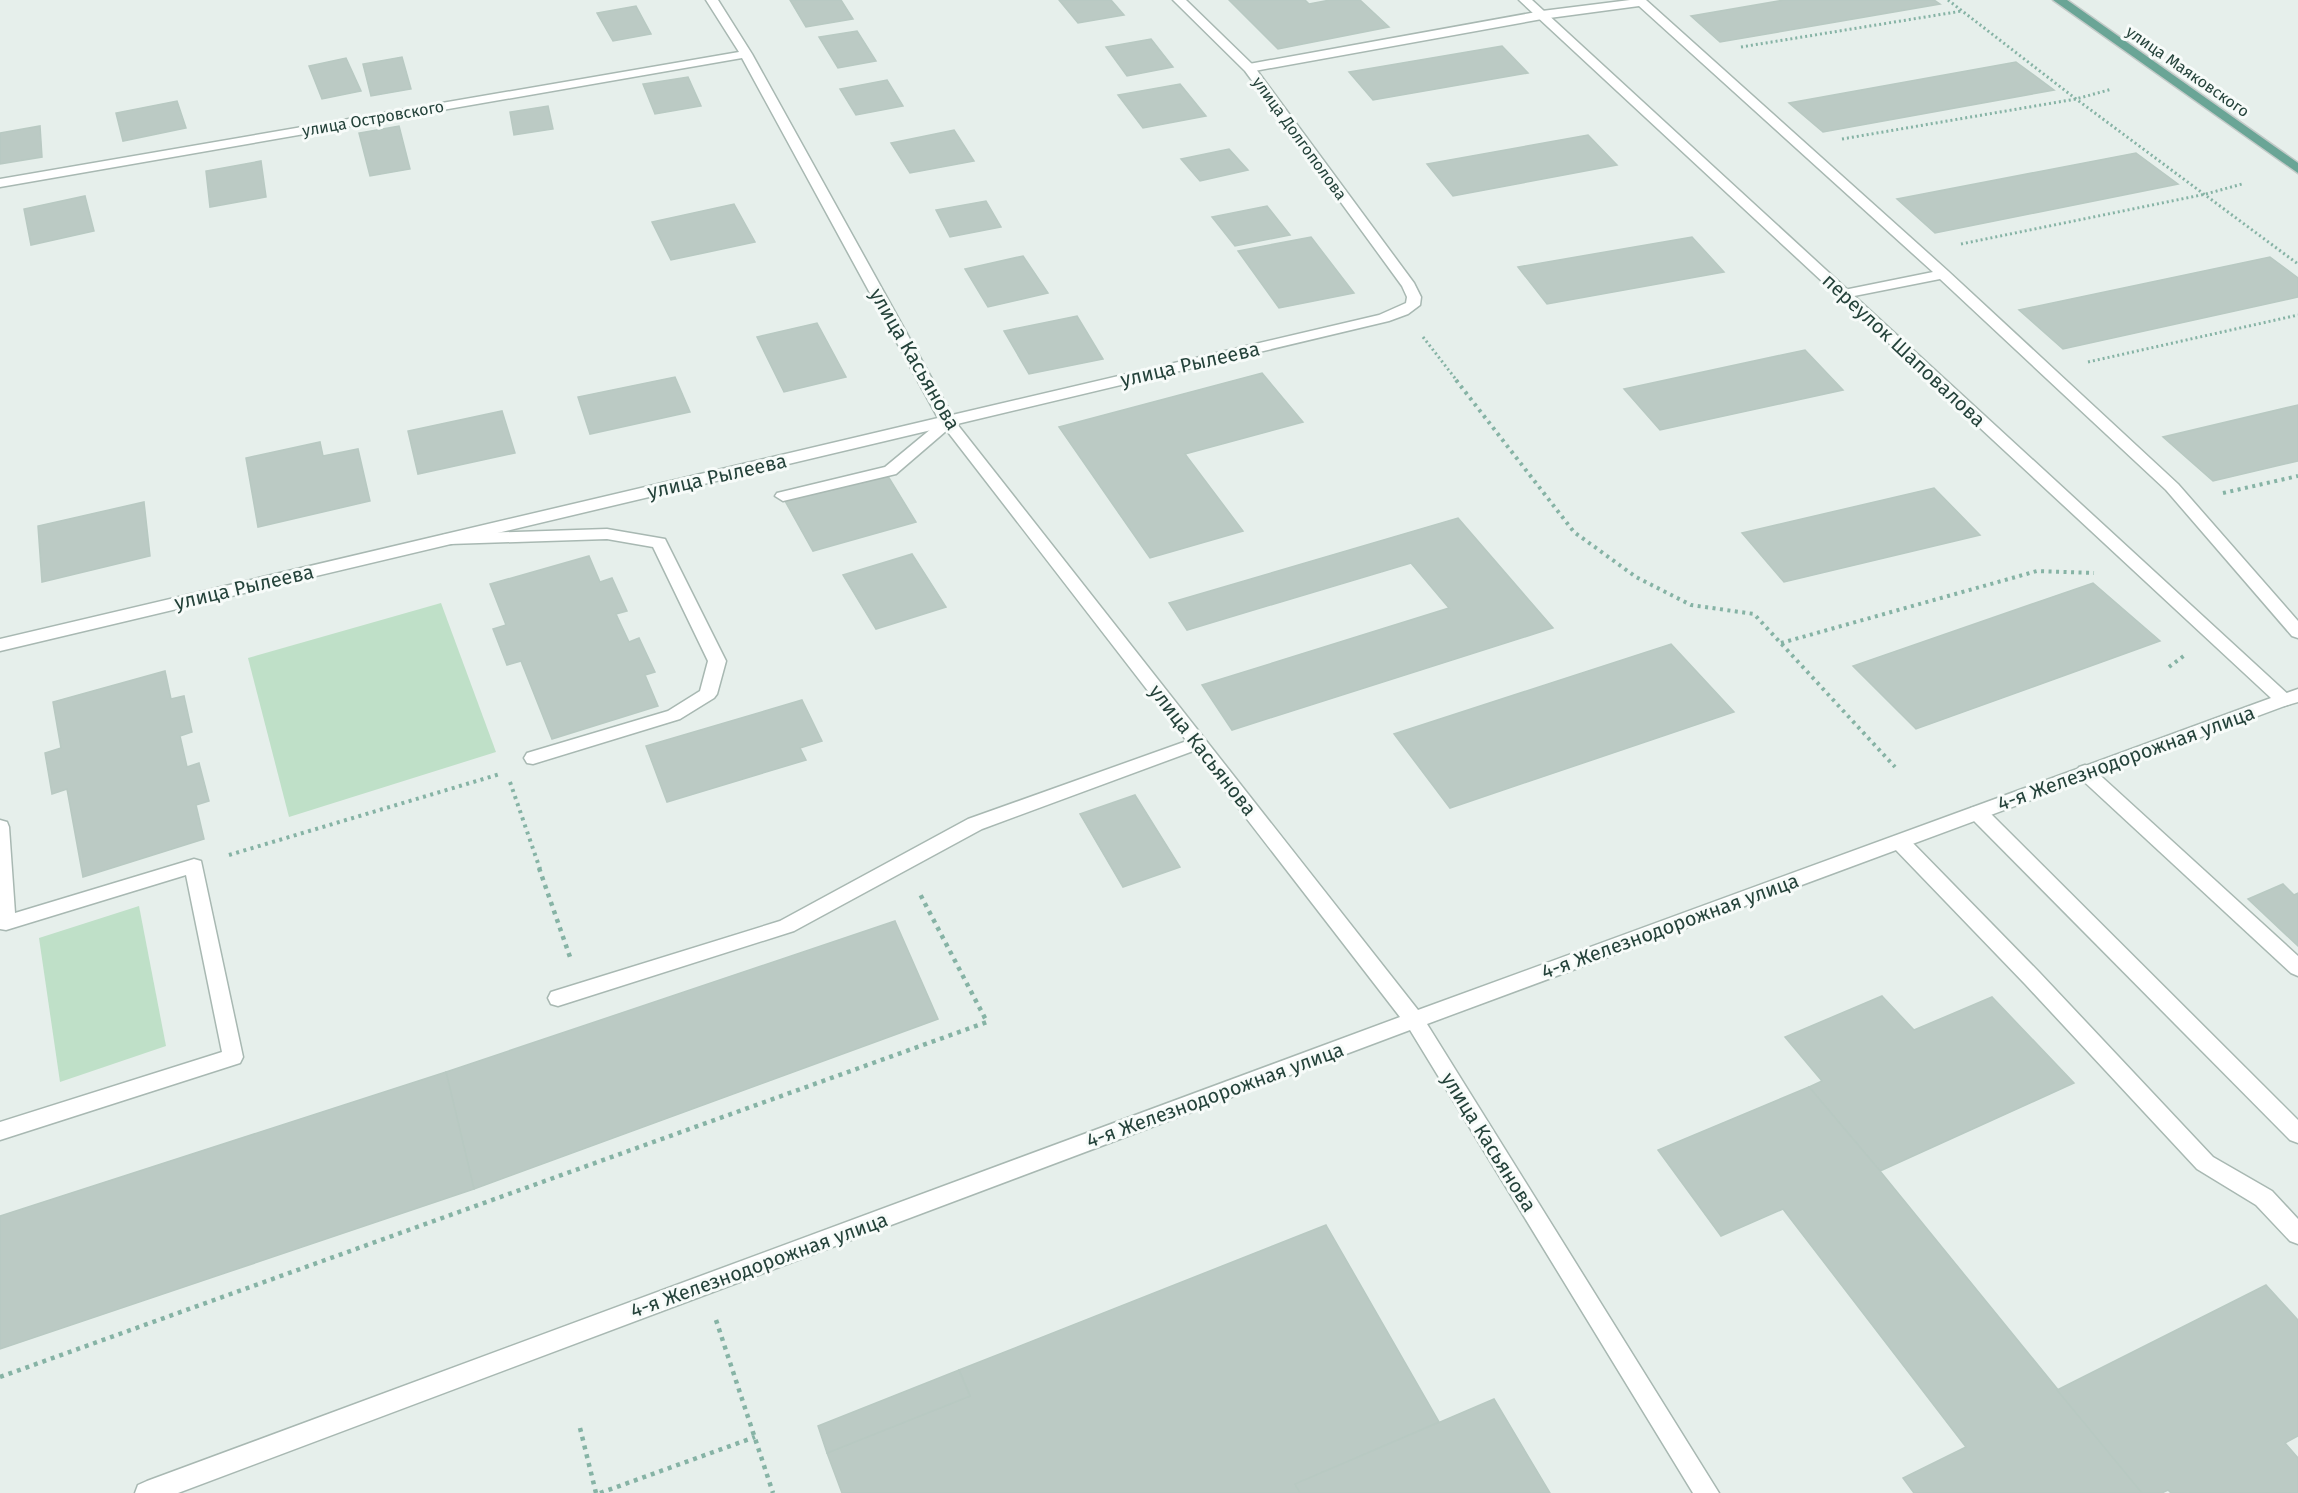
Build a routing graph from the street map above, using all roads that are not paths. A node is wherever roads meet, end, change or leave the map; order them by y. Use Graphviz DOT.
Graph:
graph roads {
  1 [pos="712,0"];
  2 [pos="1179,0"];
  3 [pos="1525,0"];
  4 [pos="2059,0"];
  5 [pos="1640,1"];
  6 [pos="1542,15"];
  7 [pos="746,54"];
  8 [pos="1249,68"];
  9 [pos="2298,169"];
  10 [pos="0,183"];
  11 [pos="1943,274"];
  12 [pos="1844,294"];
  13 [pos="1403,312"];
  14 [pos="948,422"];
  15 [pos="783,496"];
  16 [pos="448,540"];
  17 [pos="2298,632"];
  18 [pos="0,645"];
  19 [pos="2291,698"];
  20 [pos="1198,743"];
  21 [pos="533,758"];
  22 [pos="2085,772"];
  23 [pos="1978,813"];
  24 [pos="0,827"];
  25 [pos="1900,842"];
  26 [pos="2298,968"];
  27 [pos="558,998"];
  28 [pos="1414,1020"];
  29 [pos="0,1131"];
  30 [pos="2298,1134"];
  31 [pos="2298,1234"];
  32 [pos="147,1493"];
  33 [pos="1707,1493"];
  1 -- 7 [label="street, улица Касьянова"];
  2 -- 8 [label="street, улица Долгополова"];
  3 -- 6 [label="street, переулок Шаповалова"];
  4 -- 9 [label="main road, улица Маяковского"];
  5 -- 6 [label="street"];
  5 -- 11 [label="street"];
  6 -- 8 [label="street"];
  6 -- 12 [label="street, переулок Шаповалова"];
  7 -- 10 [label="street, улица Островского"];
  7 -- 14 [label="street, улица Касьянова"];
  8 -- 13 [label="street, улица Долгополова"];
  11 -- 12 [label="street"];
  11 -- 17 [label="street"];
  12 -- 19 [label="street, переулок Шаповалова"];
  13 -- 14 [label="street, улица Рылеева"];
  14 -- 15 [label="street"];
  14 -- 16 [label="street, улица Рылеева"];
  14 -- 20 [label="street, улица Касьянова"];
  16 -- 18 [label="street, улица Рылеева"];
  16 -- 21 [label="street"];
  19 -- 22 [label="street, 4-я Железнодорожная улица"];
  20 -- 27 [label="street"];
  20 -- 28 [label="street, улица Касьянова"];
  22 -- 23 [label="street, 4-я Железнодорожная улица"];
  22 -- 26 [label="street"];
  23 -- 25 [label="street, 4-я Железнодорожная улица"];
  23 -- 30 [label="street"];
  24 -- 29 [label="street"];
  25 -- 28 [label="street, 4-я Железнодорожная улица"];
  25 -- 31 [label="street"];
  28 -- 32 [label="street, 4-я Железнодорожная улица"];
  28 -- 33 [label="street, улица Касьянова"];
}
